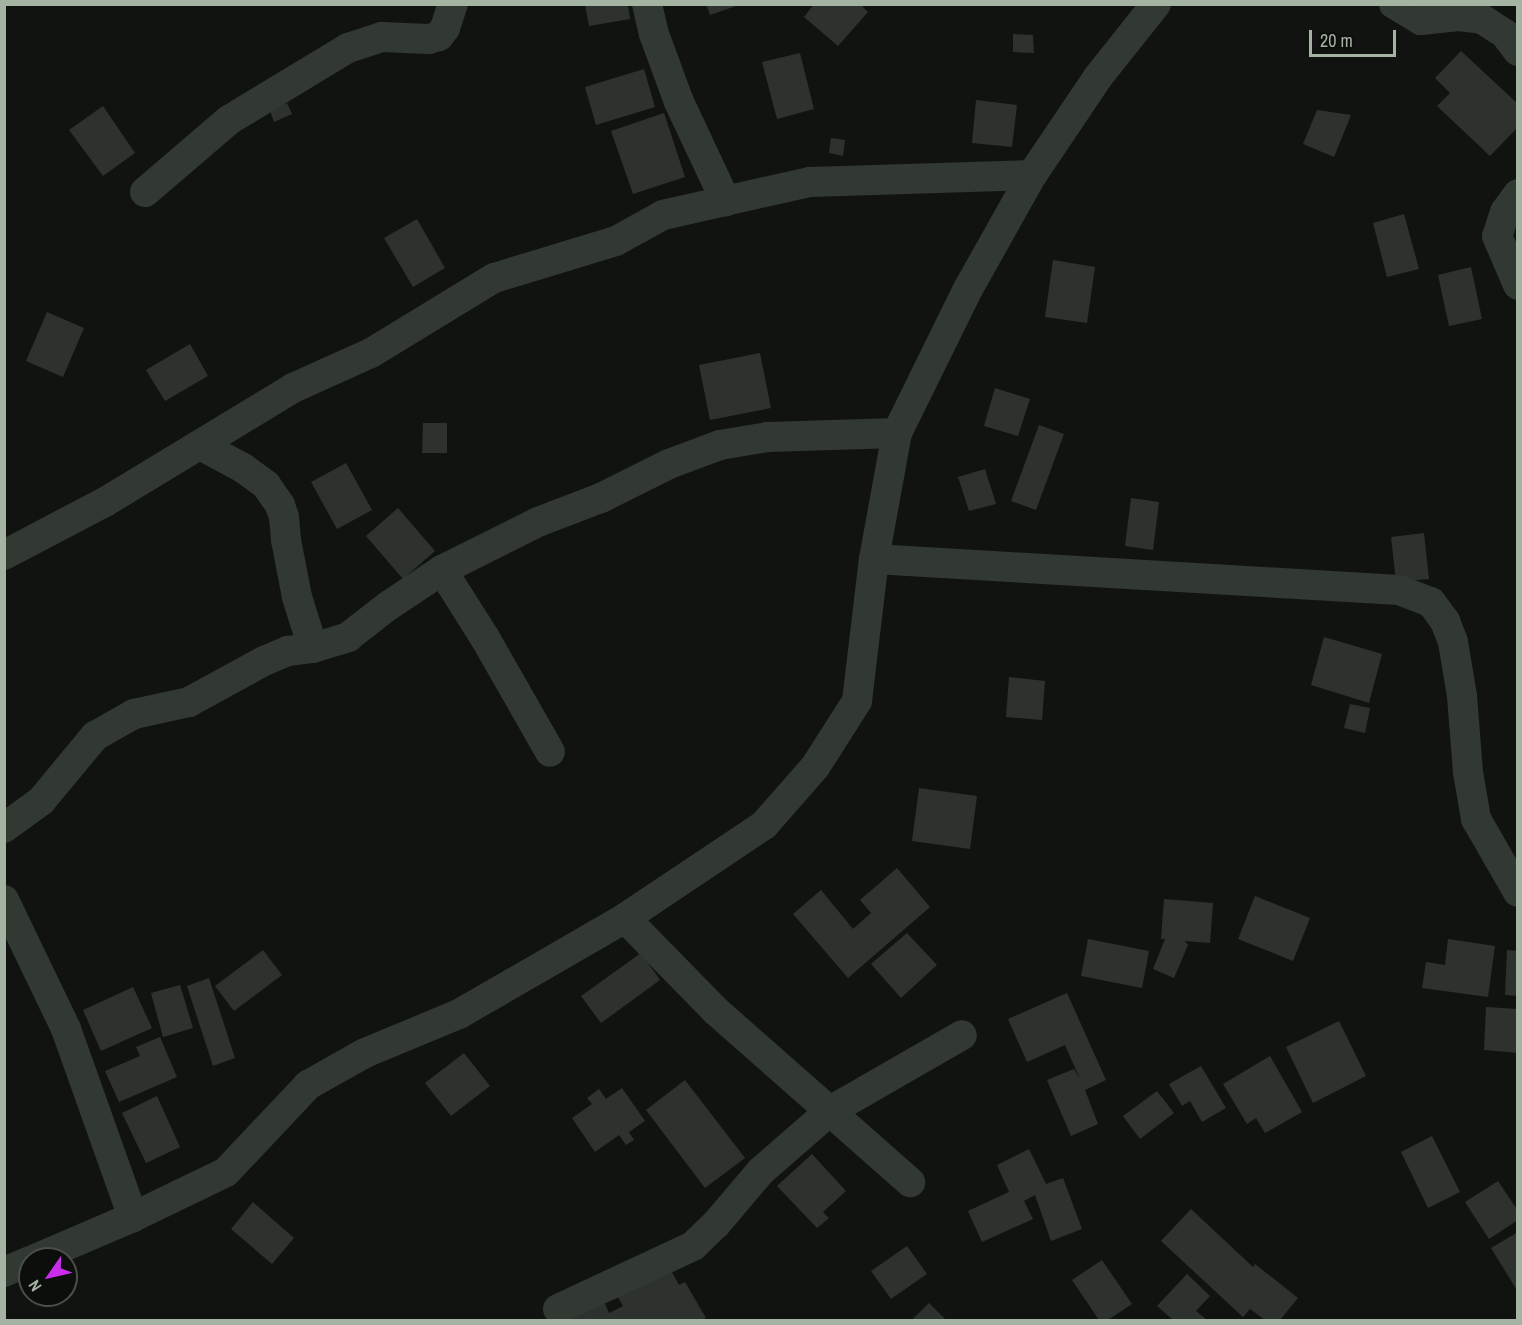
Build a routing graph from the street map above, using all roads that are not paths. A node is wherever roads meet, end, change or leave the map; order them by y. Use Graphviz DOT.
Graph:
graph roads {
  1 [pos="453,4"];
  2 [pos="647,4"];
  3 [pos="1156,4"];
  4 [pos="1394,4"];
  5 [pos="1518,51"];
  6 [pos="1032,175"];
  7 [pos="145,192"];
  8 [pos="1518,194"];
  9 [pos="726,202"];
  10 [pos="1518,285"];
  11 [pos="897,433"];
  12 [pos="202,446"];
  13 [pos="4,555"];
  14 [pos="874,559"];
  15 [pos="442,570"];
  16 [pos="313,648"];
  17 [pos="550,752"];
  18 [pos="4,828"];
  19 [pos="1518,892"];
  20 [pos="4,900"];
  21 [pos="625,918"];
  22 [pos="962,1035"];
  23 [pos="830,1111"];
  24 [pos="910,1182"];
  25 [pos="134,1217"];
  26 [pos="63,1247"];
  27 [pos="18,1266"];
  28 [pos="4,1272"];
  29 [pos="558,1309"];
  1 -- 7 [label="street"];
  2 -- 9 [label="street"];
  3 -- 6 [label="street"];
  4 -- 5 [label="street"];
  6 -- 9 [label="street"];
  6 -- 11 [label="street"];
  8 -- 10 [label="street"];
  9 -- 12 [label="street"];
  11 -- 14 [label="street"];
  11 -- 15 [label="street"];
  12 -- 13 [label="street"];
  12 -- 16 [label="street"];
  14 -- 19 [label="street"];
  14 -- 21 [label="street"];
  15 -- 16 [label="street"];
  15 -- 17 [label="street"];
  16 -- 18 [label="street"];
  20 -- 25 [label="street"];
  21 -- 23 [label="street"];
  21 -- 25 [label="street"];
  22 -- 23 [label="street"];
  23 -- 24 [label="street"];
  23 -- 29 [label="street"];
  25 -- 26 [label="street"];
  27 -- 28 [label="street"];
}
